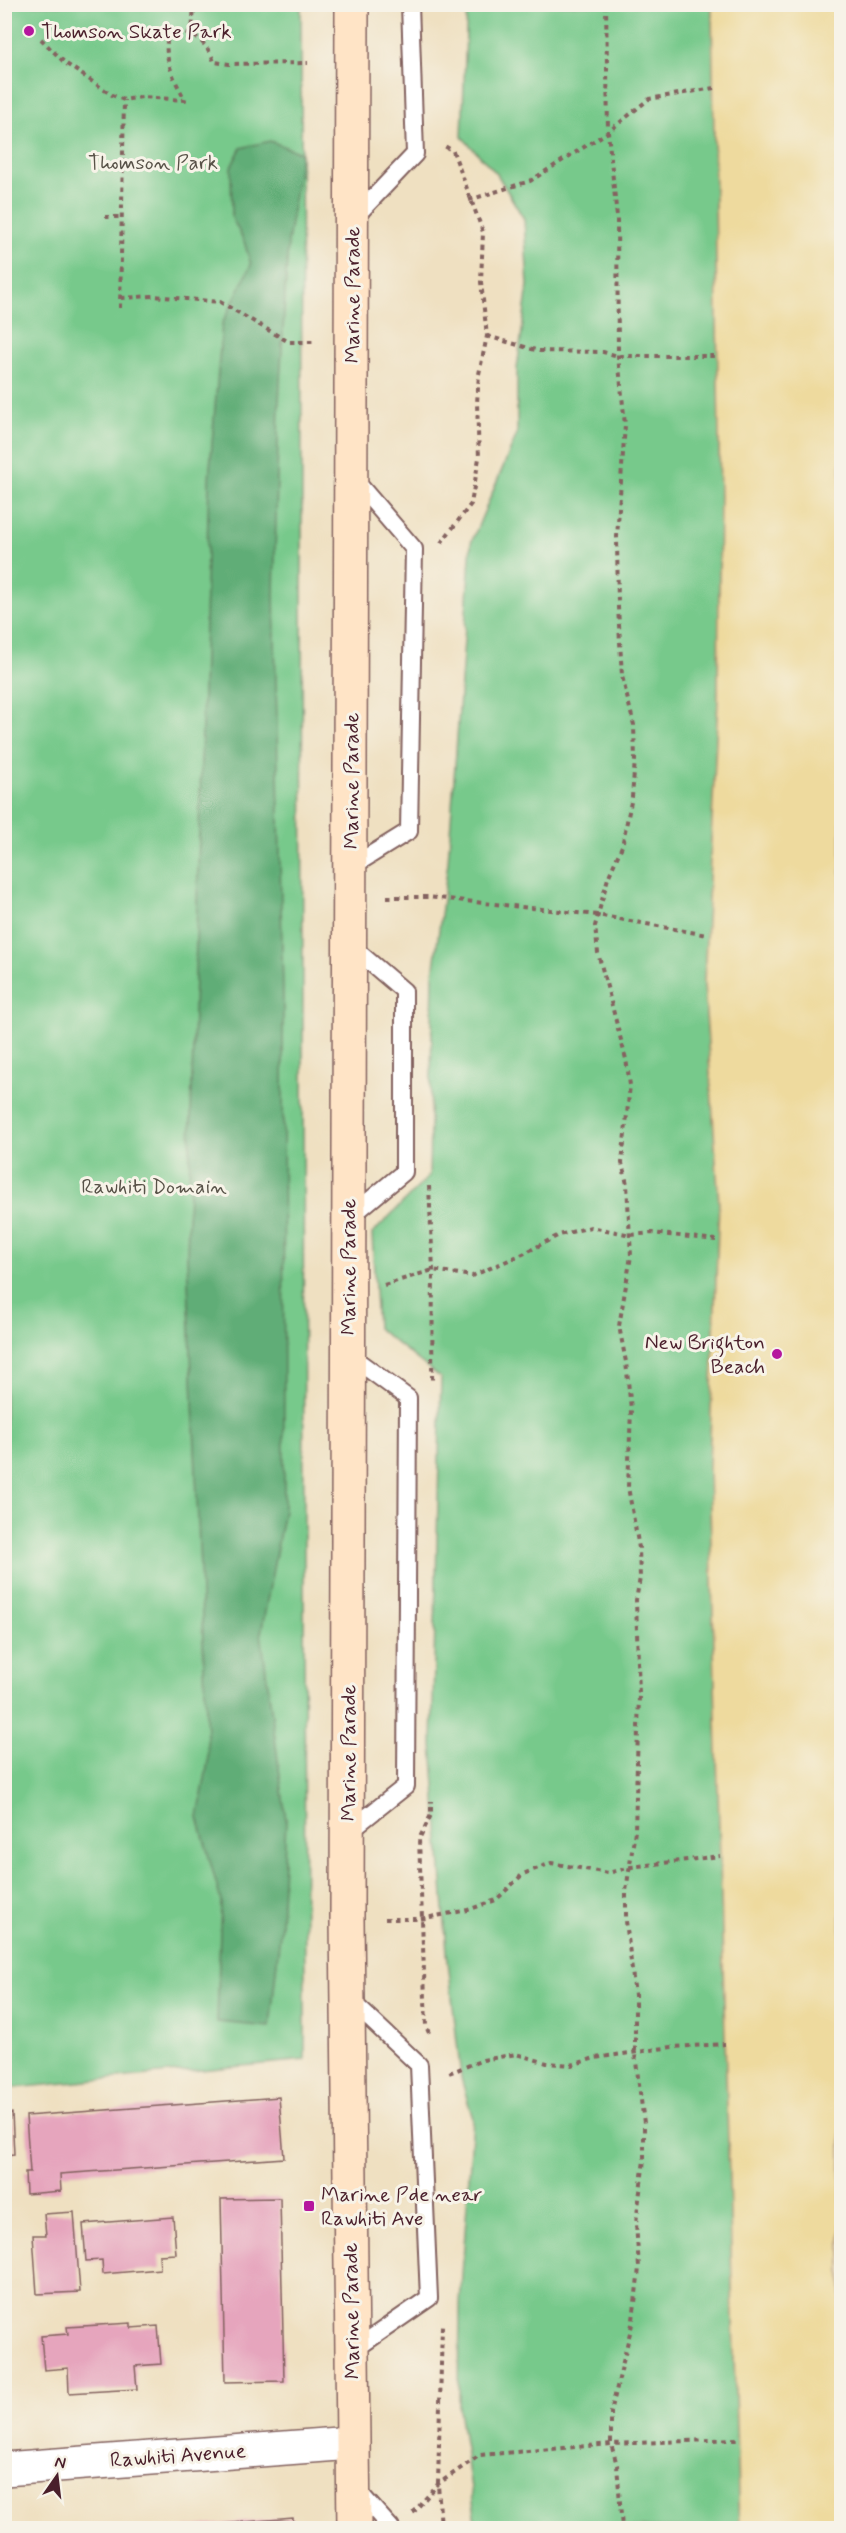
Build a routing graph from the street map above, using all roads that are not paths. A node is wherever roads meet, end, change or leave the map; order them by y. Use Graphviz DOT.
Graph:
graph roads {
  1 [pos="352,4"];
  2 [pos="410,4"];
  3 [pos="352,219"];
  4 [pos="351,477"];
  5 [pos="351,867"];
  6 [pos="350,944"];
  7 [pos="349,1218"];
  8 [pos="348,1354"];
  9 [pos="348,1832"];
  10 [pos="348,1998"];
  11 [pos="351,2352"];
  12 [pos="352,2443"];
  13 [pos="4,2469"];
  14 [pos="353,2487"];
  15 [pos="354,2529"];
  16 [pos="390,2529"];
  1 -- 3 [label="street, Marine Parade"];
  2 -- 3 [label="lane"];
  3 -- 4 [label="street, Marine Parade"];
  4 -- 5 [label="street, Marine Parade"];
  4 -- 5 [label="lane"];
  5 -- 6 [label="street, Marine Parade"];
  6 -- 7 [label="street, Marine Parade"];
  6 -- 7 [label="lane"];
  7 -- 8 [label="street, Marine Parade"];
  8 -- 9 [label="street, Marine Parade"];
  8 -- 9 [label="lane"];
  9 -- 10 [label="street, Marine Parade"];
  10 -- 11 [label="street, Marine Parade"];
  10 -- 11 [label="lane"];
  11 -- 12 [label="street, Marine Parade"];
  12 -- 13 [label="street, Rawhiti Avenue"];
  12 -- 14 [label="street, Marine Parade"];
  14 -- 15 [label="street, Marine Parade"];
  14 -- 16 [label="lane"];
}
